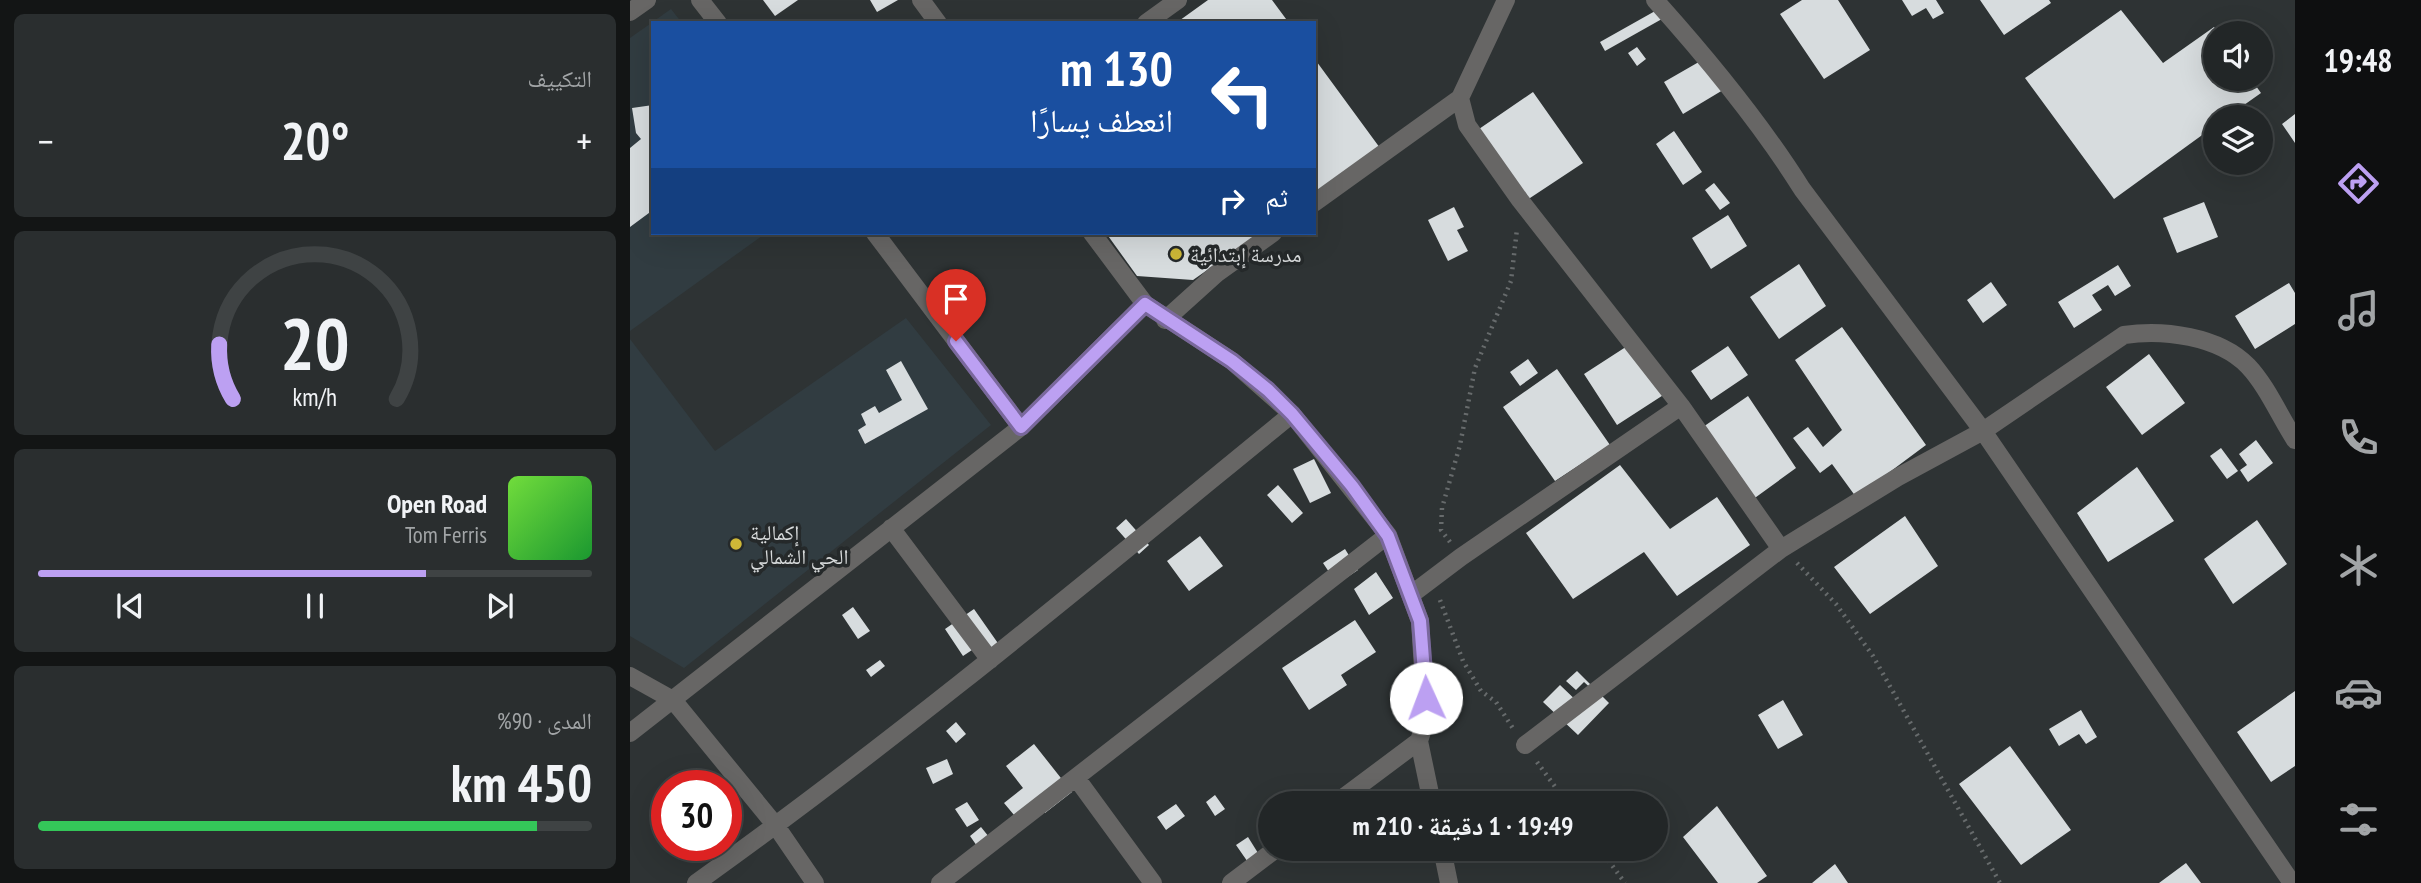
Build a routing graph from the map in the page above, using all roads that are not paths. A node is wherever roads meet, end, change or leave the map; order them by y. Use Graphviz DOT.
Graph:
graph roads {
  1 [pos="647,0"];
  2 [pos="701,0"];
  3 [pos="921,0"];
  4 [pos="1178,0"];
  5 [pos="1506,0"];
  6 [pos="1655,0"];
  7 [pos="630,12"];
  8 [pos="717,21"];
  9 [pos="937,21"];
  10 [pos="1149,21"];
  11 [pos="1460,98"];
  12 [pos="1316,202"];
  13 [pos="877,235"];
  14 [pos="1093,235"];
  15 [pos="1270,235"];
  16 [pos="1145,304"];
  17 [pos="1165,320"];
  18 [pos="1681,406"];
  19 [pos="1292,414"];
  20 [pos="1021,427"];
  21 [pos="1983,431"];
  22 [pos="2295,440"];
  23 [pos="891,528"];
  24 [pos="1388,536"];
  25 [pos="1781,549"];
  26 [pos="1412,594"];
  27 [pos="990,660"];
  28 [pos="630,676"];
  29 [pos="673,700"];
  30 [pos="630,733"];
  31 [pos="1419,741"];
  32 [pos="1525,745"];
  33 [pos="1077,779"];
  34 [pos="1352,791"];
  35 [pos="1429,791"];
  36 [pos="776,826"];
  37 [pos="1260,861"];
  38 [pos="1444,861"];
  39 [pos="2290,870"];
  40 [pos="696,883"];
  41 [pos="815,883"];
  42 [pos="940,883"];
  43 [pos="1153,883"];
  44 [pos="1231,883"];
  45 [pos="1449,883"];
  1 -- 7 [label="street"];
  2 -- 8 [label="street"];
  3 -- 9 [label="street"];
  4 -- 10 [label="street"];
  5 -- 11 [label="street"];
  6 -- 21 [label="street"];
  11 -- 12 [label="street"];
  11 -- 18 [label="street"];
  13 -- 20 [label="street"];
  14 -- 16 [label="street"];
  15 -- 17 [label="street"];
  16 -- 17 [label="street"];
  16 -- 20 [label="street"];
  17 -- 19 [label="street"];
  18 -- 25 [label="street"];
  18 -- 26 [label="street"];
  19 -- 24 [label="street"];
  19 -- 27 [label="street"];
  20 -- 23 [label="street"];
  21 -- 22 [label="street"];
  21 -- 25 [label="street"];
  21 -- 39 [label="street"];
  23 -- 27 [label="street"];
  23 -- 29 [label="street"];
  24 -- 26 [label="street"];
  24 -- 33 [label="street"];
  25 -- 32 [label="street"];
  26 -- 31 [label="street"];
  27 -- 36 [label="street"];
  28 -- 29 [label="street"];
  29 -- 30 [label="street"];
  29 -- 36 [label="street"];
  31 -- 34 [label="street"];
  31 -- 35 [label="street"];
  33 -- 42 [label="street"];
  33 -- 43 [label="street"];
  36 -- 40 [label="street"];
  36 -- 41 [label="street"];
  37 -- 44 [label="street"];
  38 -- 45 [label="street"];
}
